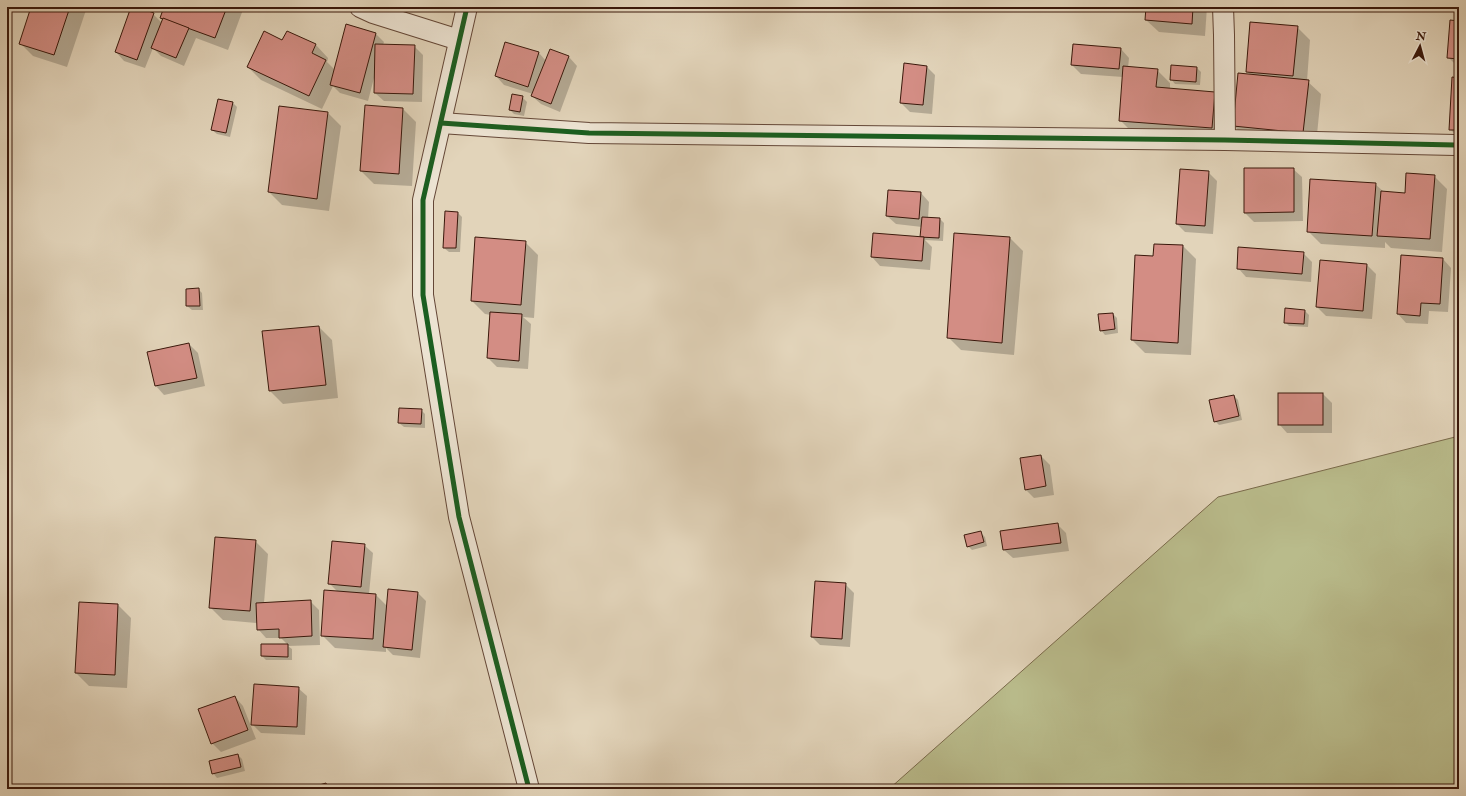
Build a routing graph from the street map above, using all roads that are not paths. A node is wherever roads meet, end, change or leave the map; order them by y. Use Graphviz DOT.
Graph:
graph roads {
  1 [pos="360,7"];
  2 [pos="467,7"];
  3 [pos="1223,7"];
  4 [pos="459,40"];
  5 [pos="441,123"];
  6 [pos="1225,140"];
  7 [pos="1455,145"];
  8 [pos="529,789"];
  1 -- 4 [label="street"];
  2 -- 4 [label="street"];
  3 -- 6 [label="street"];
  4 -- 5 [label="street"];
  5 -- 6 [label="street"];
  5 -- 8 [label="street"];
  6 -- 7 [label="street"];
}
